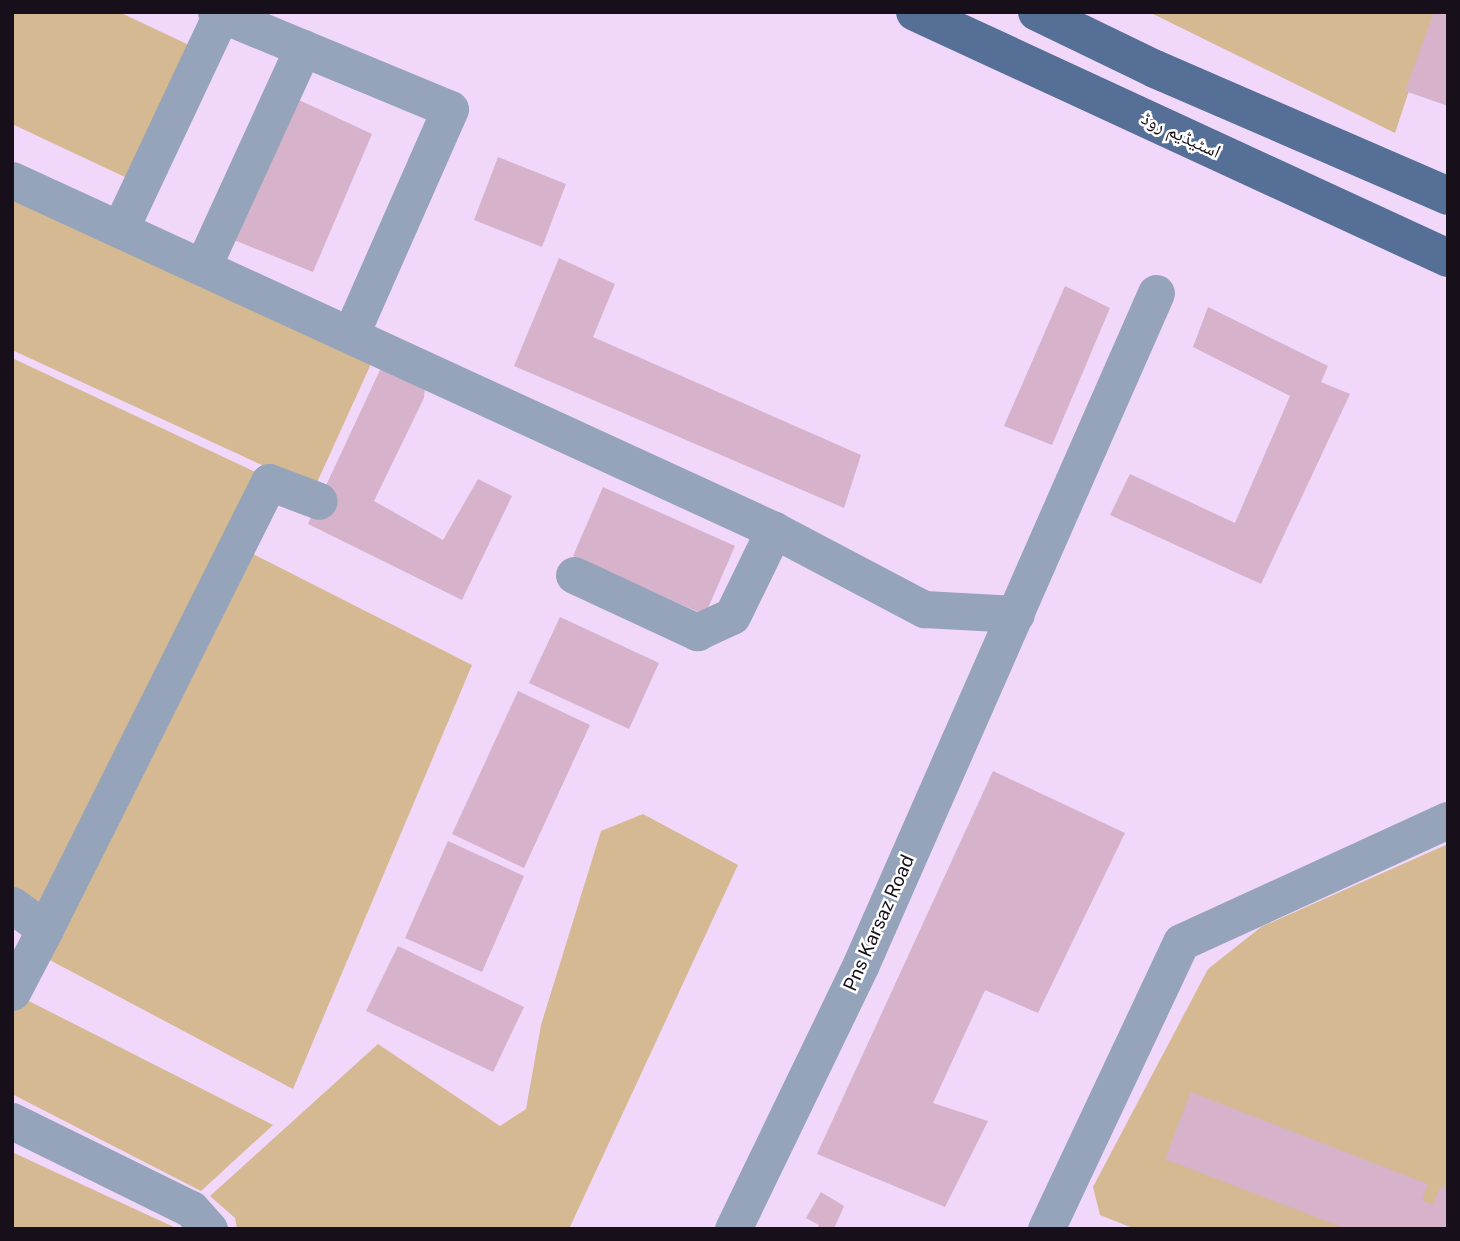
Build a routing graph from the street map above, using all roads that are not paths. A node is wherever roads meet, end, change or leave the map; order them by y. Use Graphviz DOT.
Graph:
graph roads {
  1 [pos="915,12"];
  2 [pos="1037,12"];
  3 [pos="218,13"];
  4 [pos="303,48"];
  5 [pos="12,180"];
  6 [pos="1448,196"];
  7 [pos="120,229"];
  8 [pos="1448,258"];
  9 [pos="203,266"];
  10 [pos="1156,293"];
  11 [pos="351,333"];
  12 [pos="318,502"];
  13 [pos="774,530"];
  14 [pos="574,575"];
  15 [pos="1016,614"];
  16 [pos="1448,820"];
  17 [pos="12,905"];
  18 [pos="45,929"];
  19 [pos="12,992"];
  20 [pos="12,1121"];
  21 [pos="1056,1226"];
  22 [pos="209,1229"];
  23 [pos="733,1229"];
  1 -- 8 [label="main road, اسٹیڈیم روڈ"];
  2 -- 6 [label="main road"];
  3 -- 4 [label="street"];
  3 -- 7 [label="street"];
  4 -- 9 [label="street"];
  4 -- 11 [label="street"];
  5 -- 7 [label="street"];
  7 -- 9 [label="street"];
  9 -- 11 [label="street"];
  10 -- 15 [label="street, Pns Karsaz Road"];
  11 -- 13 [label="street"];
  12 -- 18 [label="street"];
  13 -- 14 [label="street"];
  13 -- 15 [label="street"];
  15 -- 23 [label="street, Pns Karsaz Road"];
  16 -- 21 [label="street"];
  17 -- 18 [label="street"];
  18 -- 19 [label="street"];
  20 -- 22 [label="street"];
}
